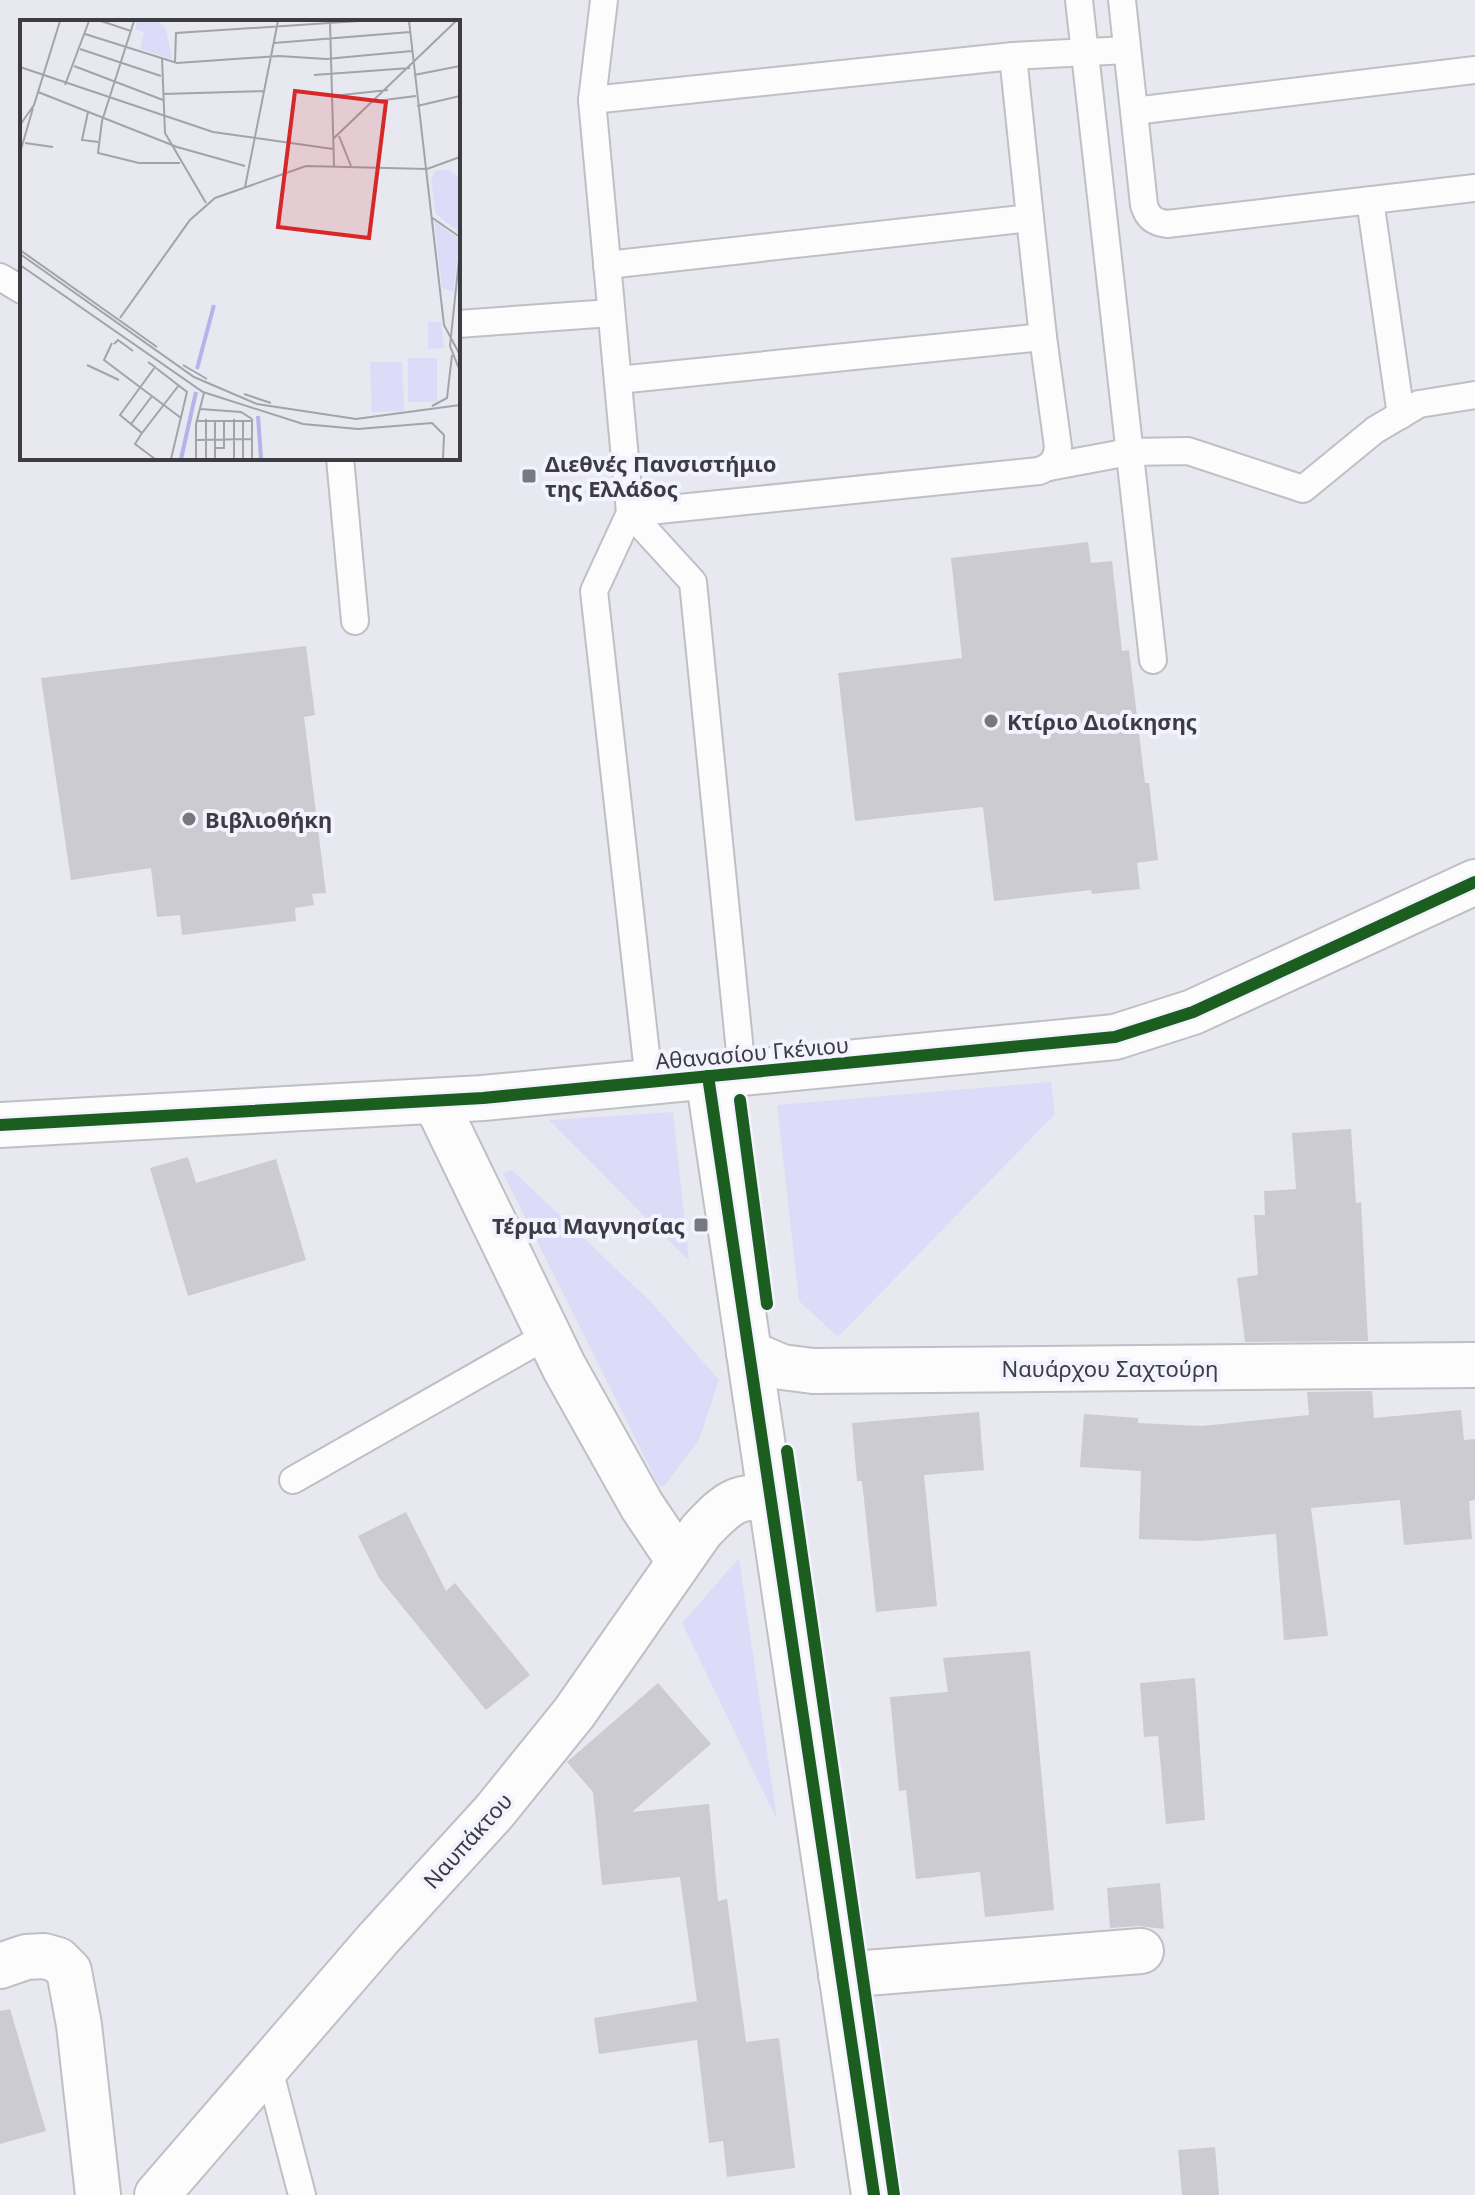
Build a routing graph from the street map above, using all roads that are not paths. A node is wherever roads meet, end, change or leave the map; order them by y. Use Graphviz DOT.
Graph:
graph roads {
  1 [pos="604,0"];
  2 [pos="1079,0"];
  3 [pos="1122,0"];
  4 [pos="1127,50"];
  5 [pos="1086,52"];
  6 [pos="1013,56"];
  7 [pos="1475,70"];
  8 [pos="592,100"];
  9 [pos="1134,111"];
  10 [pos="1475,188"];
  11 [pos="1370,200"];
  12 [pos="1030,218"];
  13 [pos="607,265"];
  14 [pos="0,277"];
  15 [pos="20,289"];
  16 [pos="611,313"];
  17 [pos="460,324"];
  18 [pos="1043,337"];
  19 [pos="618,380"];
  20 [pos="1475,395"];
  21 [pos="1401,415"];
  22 [pos="1129,452"];
  23 [pos="340,460"];
  24 [pos="1049,467"];
  25 [pos="630,513"];
  26 [pos="355,621"];
  27 [pos="1153,660"];
  28 [pos="1475,882"];
  29 [pos="725,1074"];
  30 [pos="649,1081"];
  31 [pos="435,1101"];
  32 [pos="0,1125"];
  33 [pos="548,1335"];
  34 [pos="749,1353"];
  35 [pos="1475,1365"];
  36 [pos="293,1480"];
  37 [pos="772,1501"];
  38 [pos="679,1561"];
  39 [pos="1141,1951"];
  40 [pos="0,1966"];
  41 [pos="841,1975"];
  42 [pos="268,2065"];
  43 [pos="867,2193"];
  44 [pos="146,2194"];
  45 [pos="98,2195"];
  46 [pos="302,2195"];
  1 -- 8 [label="lane"];
  2 -- 5 [label="lane"];
  3 -- 4 [label="lane"];
  4 -- 5 [label="lane"];
  4 -- 9 [label="lane"];
  5 -- 6 [label="lane"];
  5 -- 22 [label="lane"];
  6 -- 8 [label="lane"];
  6 -- 12 [label="lane"];
  7 -- 9 [label="lane"];
  8 -- 13 [label="lane"];
  9 -- 11 [label="lane"];
  10 -- 11 [label="lane"];
  11 -- 21 [label="lane"];
  12 -- 13 [label="lane"];
  12 -- 18 [label="lane"];
  13 -- 16 [label="lane"];
  14 -- 15 [label="lane"];
  16 -- 17 [label="lane"];
  16 -- 19 [label="lane"];
  18 -- 19 [label="lane"];
  18 -- 24 [label="lane"];
  19 -- 25 [label="lane"];
  20 -- 21 [label="lane"];
  21 -- 22 [label="lane"];
  22 -- 24 [label="lane"];
  22 -- 27 [label="lane"];
  23 -- 26 [label="lane"];
  24 -- 25 [label="lane"];
  25 -- 29 [label="lane"];
  25 -- 30 [label="lane"];
  28 -- 29 [label="street, Αθανασίου Γκένιου"];
  29 -- 30 [label="street, Αθανασίου Γκένιου"];
  29 -- 34 [label="street"];
  30 -- 31 [label="street, Αθανασίου Γκένιου"];
  31 -- 32 [label="street, Αθανασίου Γκένιου"];
  31 -- 33 [label="street"];
  33 -- 36 [label="lane"];
  33 -- 38 [label="street"];
  34 -- 35 [label="street, Ναυάρχου Σαχτούρη"];
  34 -- 37 [label="street"];
  37 -- 38 [label="street, Ναυπάκτου"];
  37 -- 41 [label="street"];
  38 -- 42 [label="street, Ναυπάκτου"];
  39 -- 41 [label="street"];
  40 -- 45 [label="street"];
  41 -- 43 [label="street"];
  42 -- 44 [label="street, Ναυπάκτου"];
  42 -- 46 [label="lane"];
}
